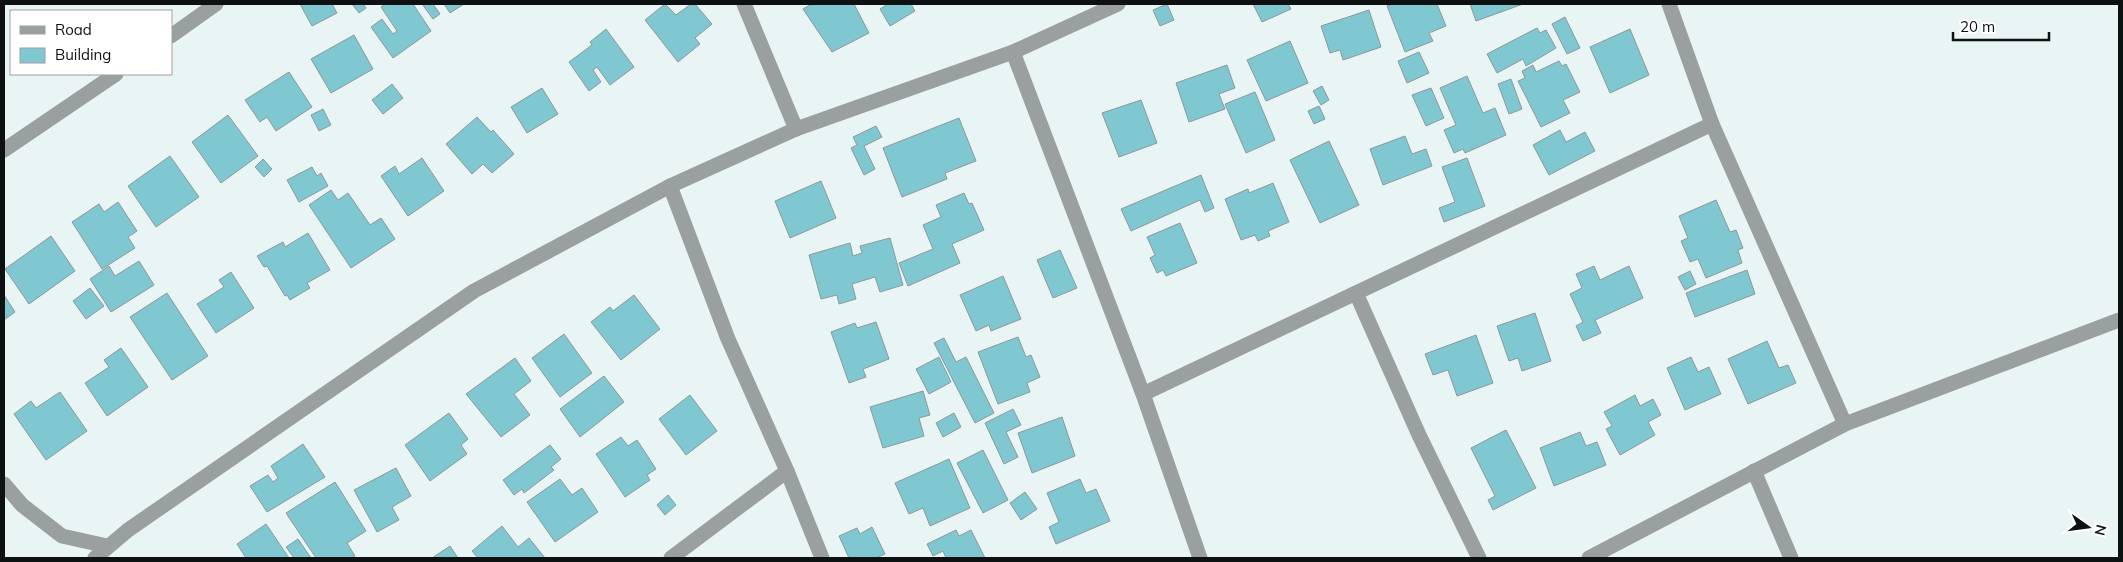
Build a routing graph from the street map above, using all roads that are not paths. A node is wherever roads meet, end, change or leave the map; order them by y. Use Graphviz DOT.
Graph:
graph roads {
  1 [pos="216,4"];
  2 [pos="744,4"];
  3 [pos="1118,4"];
  4 [pos="1668,4"];
  5 [pos="172,35"];
  6 [pos="1013,52"];
  7 [pos="115,75"];
  8 [pos="1712,124"];
  9 [pos="796,130"];
  10 [pos="4,150"];
  11 [pos="670,186"];
  12 [pos="1356,293"];
  13 [pos="2119,320"];
  14 [pos="1143,394"];
  15 [pos="1845,424"];
  16 [pos="787,471"];
  17 [pos="1754,471"];
  18 [pos="4,484"];
  19 [pos="107,546"];
  20 [pos="95,558"];
  21 [pos="671,558"];
  22 [pos="822,558"];
  23 [pos="1200,558"];
  24 [pos="1479,558"];
  25 [pos="1589,558"];
  26 [pos="1791,558"];
  1 -- 5 [label="street"];
  2 -- 9 [label="street"];
  3 -- 6 [label="street"];
  4 -- 8 [label="street"];
  6 -- 9 [label="street"];
  6 -- 14 [label="street"];
  7 -- 10 [label="street"];
  8 -- 12 [label="street"];
  8 -- 15 [label="street"];
  9 -- 11 [label="street"];
  11 -- 16 [label="street"];
  11 -- 19 [label="street"];
  12 -- 14 [label="street"];
  12 -- 24 [label="street"];
  13 -- 15 [label="street"];
  14 -- 23 [label="street"];
  15 -- 17 [label="street"];
  16 -- 21 [label="street"];
  16 -- 22 [label="street"];
  17 -- 25 [label="street"];
  17 -- 26 [label="street"];
  18 -- 19 [label="street"];
  19 -- 20 [label="street"];
}
